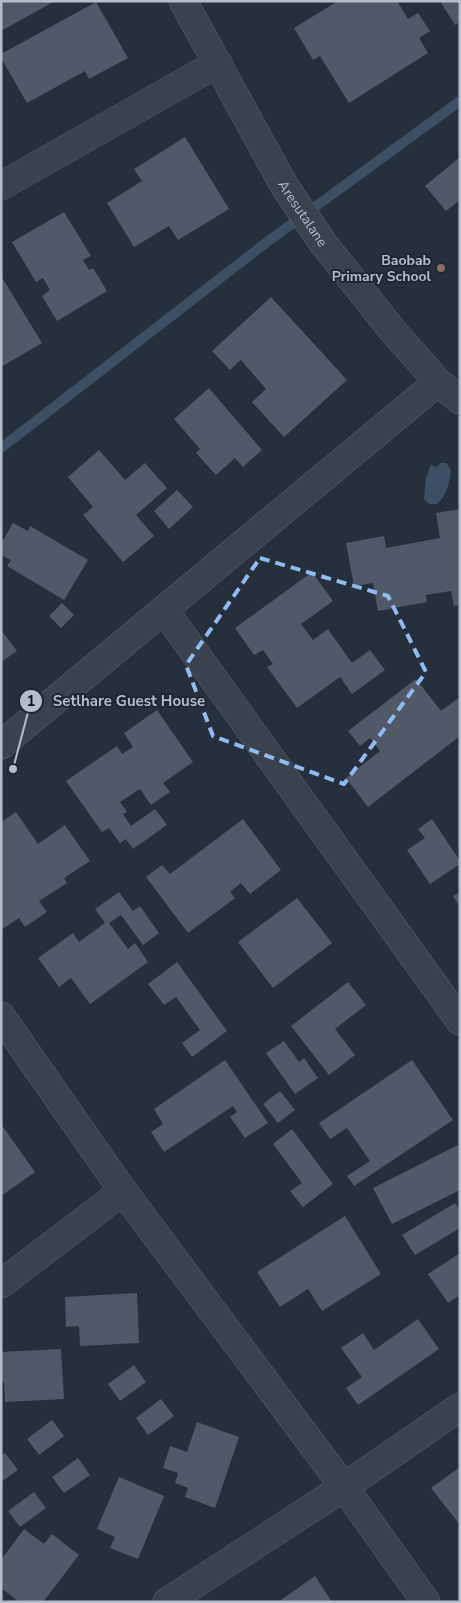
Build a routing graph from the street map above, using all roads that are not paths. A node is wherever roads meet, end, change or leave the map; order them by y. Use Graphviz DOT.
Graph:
graph roads {
  1 [pos="183,1"];
  2 [pos="218,63"];
  3 [pos="1,186"];
  4 [pos="438,382"];
  5 [pos="460,400"];
  6 [pos="164,610"];
  7 [pos="1,745"];
  8 [pos="1,1016"];
  9 [pos="460,1021"];
  10 [pos="124,1191"];
  11 [pos="1,1284"];
  12 [pos="460,1407"];
  13 [pos="344,1487"];
  14 [pos="167,1602"];
  15 [pos="426,1602"];
  1 -- 2 [label="street, Aresutalane"];
  2 -- 3 [label="street"];
  2 -- 4 [label="street, Aresutalane"];
  4 -- 5 [label="street, Aresutalane"];
  4 -- 6 [label="street"];
  6 -- 7 [label="street"];
  6 -- 9 [label="street"];
  8 -- 10 [label="street"];
  10 -- 11 [label="street"];
  10 -- 13 [label="street"];
  12 -- 13 [label="street"];
  13 -- 14 [label="street"];
  13 -- 15 [label="street"];
}
